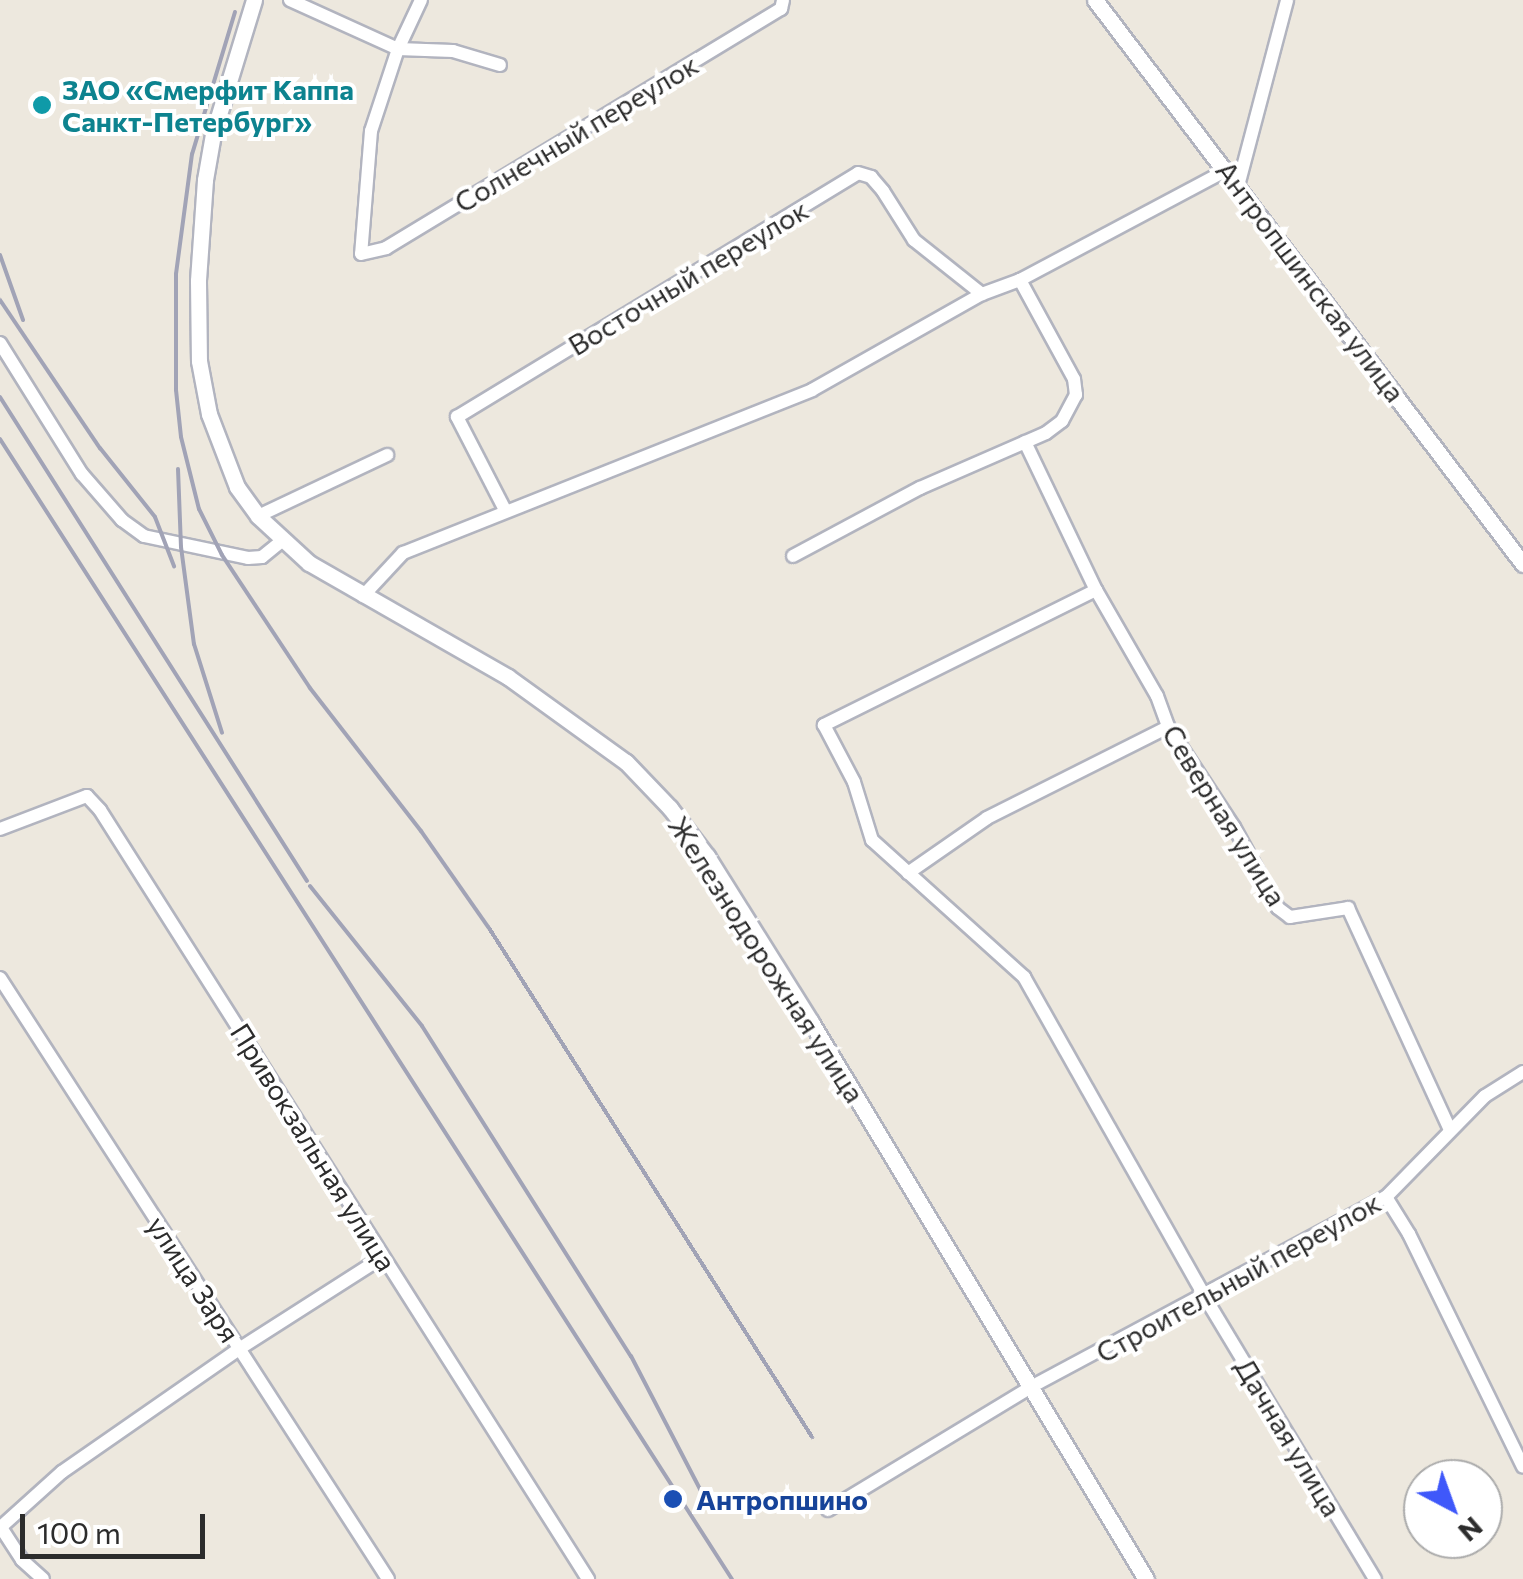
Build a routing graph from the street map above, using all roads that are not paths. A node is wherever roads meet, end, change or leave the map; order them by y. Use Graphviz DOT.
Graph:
graph roads {
  1 [pos="254,0"];
  2 [pos="290,0"];
  3 [pos="421,0"];
  4 [pos="782,0"];
  5 [pos="1096,0"];
  6 [pos="1287,0"];
  7 [pos="398,49"];
  8 [pos="500,65"];
  9 [pos="1228,170"];
  10 [pos="1238,186"];
  11 [pos="1020,280"];
  12 [pos="982,294"];
  13 [pos="0,343"];
  14 [pos="1026,442"];
  15 [pos="387,455"];
  16 [pos="505,510"];
  17 [pos="258,516"];
  18 [pos="282,541"];
  19 [pos="793,556"];
  20 [pos="1523,564"];
  21 [pos="1096,590"];
  22 [pos="363,596"];
  23 [pos="1168,728"];
  24 [pos="0,829"];
  25 [pos="908,872"];
  26 [pos="0,978"];
  27 [pos="1523,1072"];
  28 [pos="1450,1130"];
  29 [pos="1386,1197"];
  30 [pos="383,1258"];
  31 [pos="1204,1294"];
  32 [pos="239,1349"];
  33 [pos="1031,1387"];
  34 [pos="1523,1467"];
  35 [pos="828,1510"];
  36 [pos="1,1526"];
  37 [pos="42,1579"];
  38 [pos="388,1579"];
  39 [pos="588,1579"];
  40 [pos="1146,1579"];
  41 [pos="1375,1579"];
  1 -- 17 [label="street, Железнодорожная улица"];
  2 -- 7 [label="street"];
  3 -- 7 [label="street"];
  4 -- 7 [label="street, Солнечный переулок"];
  5 -- 9 [label="street, Антропшинская улица"];
  6 -- 10 [label="street"];
  7 -- 8 [label="street"];
  9 -- 10 [label="street, Антропшинская улица"];
  9 -- 11 [label="street"];
  10 -- 20 [label="street, Антропшинская улица"];
  11 -- 12 [label="street"];
  11 -- 14 [label="street"];
  12 -- 16 [label="street"];
  12 -- 16 [label="street, Восточный переулок"];
  13 -- 18 [label="street"];
  14 -- 19 [label="street"];
  14 -- 21 [label="street, Северная улица"];
  15 -- 17 [label="street"];
  16 -- 22 [label="street"];
  17 -- 18 [label="street, Железнодорожная улица"];
  18 -- 22 [label="street, Железнодорожная улица"];
  21 -- 23 [label="street, Северная улица"];
  21 -- 25 [label="street"];
  22 -- 33 [label="street, Железнодорожная улица"];
  23 -- 25 [label="street"];
  23 -- 28 [label="street, Северная улица"];
  24 -- 30 [label="street, Привокзальная улица"];
  25 -- 31 [label="street, Дачная улица"];
  26 -- 32 [label="street, улица Заря"];
  27 -- 28 [label="street, Строительный переулок"];
  28 -- 29 [label="street, Строительный переулок"];
  29 -- 31 [label="street, Строительный переулок"];
  29 -- 34 [label="street"];
  30 -- 32 [label="street"];
  30 -- 39 [label="street, Привокзальная улица"];
  31 -- 33 [label="street, Строительный переулок"];
  31 -- 41 [label="street, Дачная улица"];
  32 -- 36 [label="street"];
  32 -- 38 [label="street, улица Заря"];
  33 -- 35 [label="street, Строительный переулок"];
  33 -- 40 [label="street, Железнодорожная улица"];
  36 -- 37 [label="street"];
}
